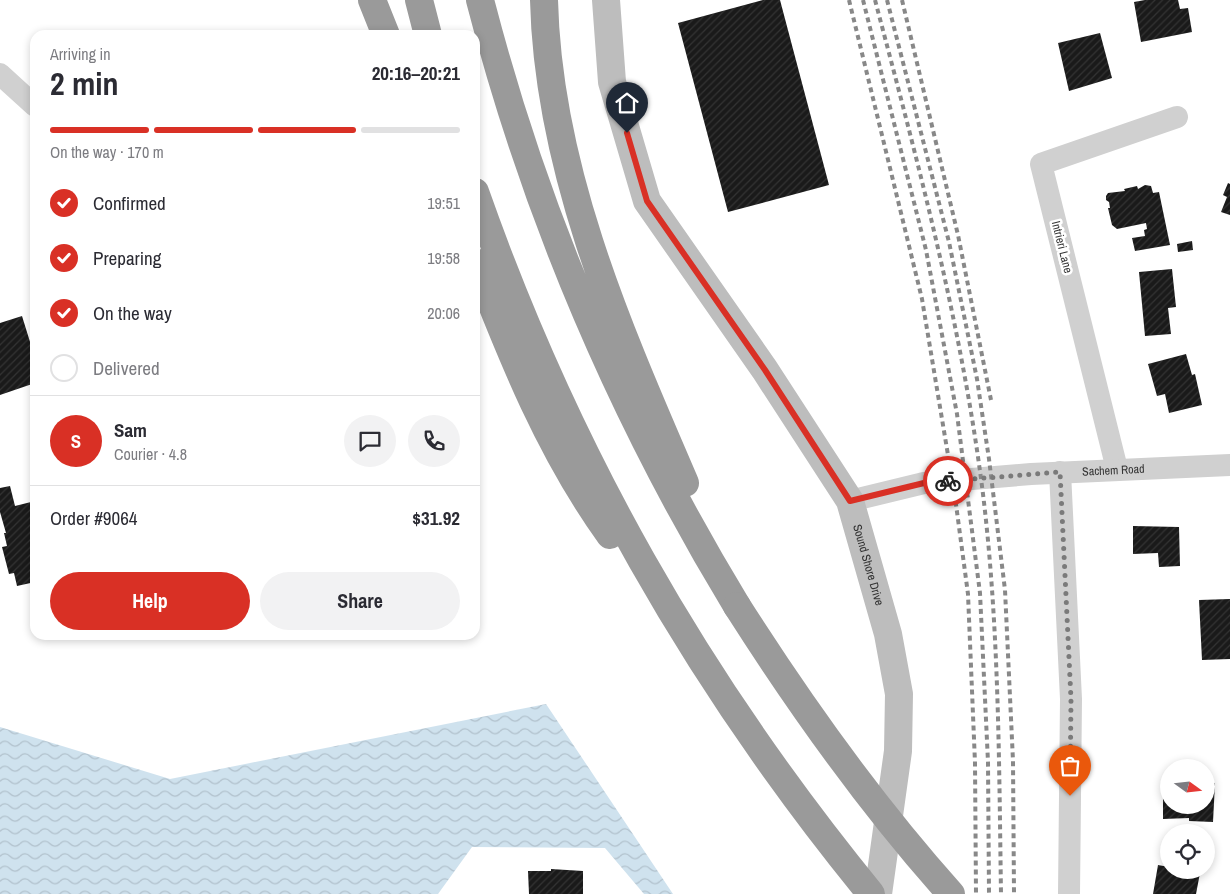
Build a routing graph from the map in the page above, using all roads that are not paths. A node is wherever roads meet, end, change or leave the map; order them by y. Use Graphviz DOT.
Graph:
graph roads {
  1 [pos="372,0"];
  2 [pos="419,0"];
  3 [pos="480,0"];
  4 [pos="544,0"];
  5 [pos="606,0"];
  6 [pos="384,30"];
  7 [pos="427,30"];
  8 [pos="0,74"];
  9 [pos="30,101"];
  10 [pos="1177,117"];
  11 [pos="480,206"];
  12 [pos="480,274"];
  13 [pos="1230,465"];
  14 [pos="1118,469"];
  15 [pos="1060,472"];
  16 [pos="850,501"];
  17 [pos="738,606"];
  18 [pos="703,665"];
  19 [pos="871,894"];
  20 [pos="878,894"];
  21 [pos="951,894"];
  22 [pos="1070,894"];
  1 -- 6 [label="highway"];
  2 -- 7 [label="highway"];
  3 -- 17 [label="highway"];
  4 -- 17 [label="highway"];
  5 -- 16 [label="main road, Sound Shore Drive"];
  8 -- 9 [label="street"];
  10 -- 14 [label="street, Intrieri Lane"];
  11 -- 18 [label="highway"];
  12 -- 18 [label="highway"];
  13 -- 14 [label="street, Sachem Road"];
  14 -- 15 [label="street, Sachem Road"];
  15 -- 16 [label="street, Sachem Road"];
  15 -- 22 [label="street"];
  16 -- 20 [label="main road, Sound Shore Drive"];
  17 -- 21 [label="highway, bridge"];
  18 -- 19 [label="highway"];
}
